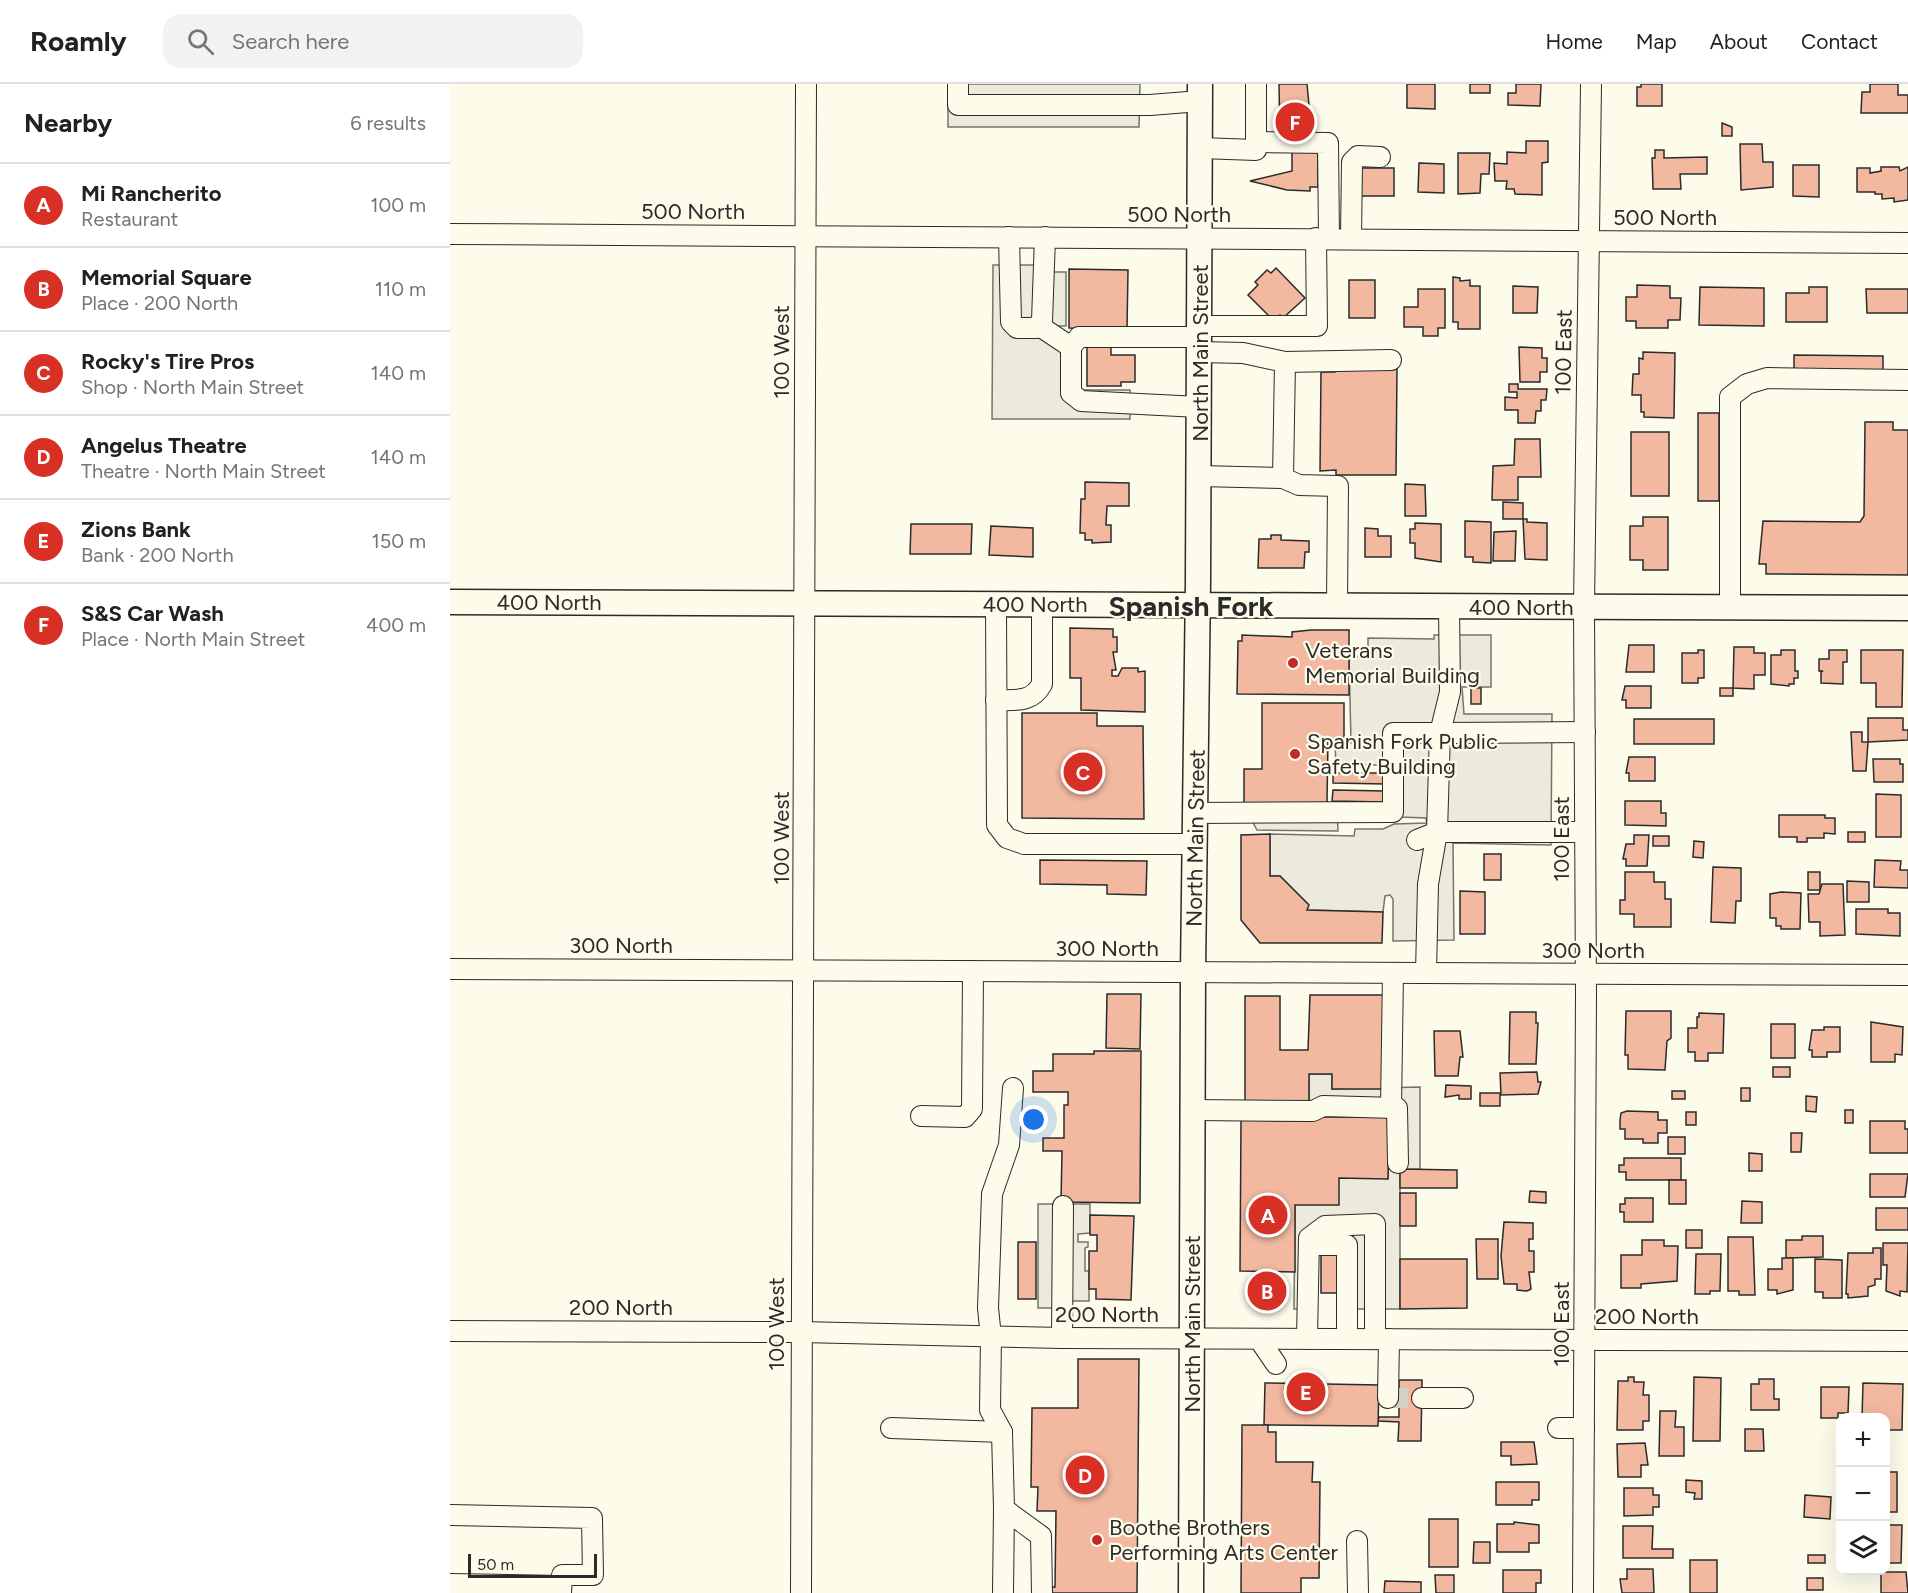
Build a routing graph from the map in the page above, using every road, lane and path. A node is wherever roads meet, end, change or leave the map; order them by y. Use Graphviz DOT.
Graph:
graph roads {
  1 [pos="806,84"];
  2 [pos="958,84"];
  3 [pos="1256,84"];
  4 [pos="1591,84"];
  5 [pos="1200,92"];
  6 [pos="1256,142"];
  7 [pos="1200,148"];
  8 [pos="1380,157"];
  9 [pos="450,234"];
  10 [pos="806,236"];
  11 [pos="1010,237"];
  12 [pos="1045,237"];
  13 [pos="1201,238"];
  14 [pos="1323,238"];
  15 [pos="1351,238"];
  16 [pos="1589,241"];
  17 [pos="1908,243"];
  18 [pos="1038,325"];
  19 [pos="1200,338"];
  20 [pos="1071,347"];
  21 [pos="1391,360"];
  22 [pos="1285,362"];
  23 [pos="1908,380"];
  24 [pos="1199,406"];
  25 [pos="1199,476"];
  26 [pos="1283,478"];
  27 [pos="450,602"];
  28 [pos="805,603"];
  29 [pos="996,604"];
  30 [pos="1042,604"];
  31 [pos="1198,605"];
  32 [pos="1337,606"];
  33 [pos="1449,606"];
  34 [pos="1584,607"];
  35 [pos="1730,607"];
  36 [pos="1908,608"];
  37 [pos="996,700"];
  38 [pos="1584,732"];
  39 [pos="1440,733"];
  40 [pos="1195,813"];
  41 [pos="1437,832"];
  42 [pos="1585,832"];
  43 [pos="1417,840"];
  44 [pos="1195,844"];
  45 [pos="450,969"];
  46 [pos="805,970"];
  47 [pos="974,971"];
  48 [pos="1193,972"];
  49 [pos="1393,973"];
  50 [pos="1426,973"];
  51 [pos="1586,974"];
  52 [pos="1908,975"];
  53 [pos="1012,1088"];
  54 [pos="1391,1108"];
  55 [pos="1192,1110"];
  56 [pos="921,1116"];
  57 [pos="1398,1163"];
  58 [pos="1063,1206"];
  59 [pos="1309,1245"];
  60 [pos="450,1331"];
  61 [pos="800,1332"];
  62 [pos="991,1337"];
  63 [pos="1062,1338"];
  64 [pos="1192,1338"];
  65 [pos="1259,1339"];
  66 [pos="1307,1339"];
  67 [pos="1347,1339"];
  68 [pos="1382,1339"];
  69 [pos="1584,1340"];
  70 [pos="1908,1341"];
  71 [pos="1276,1364"];
  72 [pos="1388,1398"];
  73 [pos="1422,1398"];
  74 [pos="1463,1398"];
  75 [pos="891,1428"];
  76 [pos="1558,1428"];
  77 [pos="1584,1428"];
  78 [pos="1002,1432"];
  79 [pos="1004,1509"];
  80 [pos="450,1515"];
  81 [pos="1357,1541"];
  82 [pos="450,1584"];
  83 [pos="561,1589"];
  84 [pos="801,1593"];
  85 [pos="1003,1593"];
  86 [pos="1042,1593"];
  87 [pos="1191,1593"];
  88 [pos="1358,1593"];
  89 [pos="1582,1593"];
  1 -- 10 [label="street, 100 West"];
  2 -- 5 [label="street"];
  3 -- 6 [label="street"];
  4 -- 16 [label="street, 100 East"];
  5 -- 7 [label="main road, North Main Street"];
  6 -- 7 [label="street"];
  6 -- 14 [label="street"];
  7 -- 13 [label="main road, North Main Street"];
  8 -- 15 [label="street"];
  9 -- 10 [label="street, 500 North"];
  10 -- 11 [label="street, 500 North"];
  10 -- 28 [label="street, 100 West"];
  11 -- 12 [label="street, 500 North"];
  11 -- 18 [label="street"];
  12 -- 13 [label="street, 500 North"];
  12 -- 18 [label="street"];
  13 -- 14 [label="street, 500 North"];
  13 -- 19 [label="main road, North Main Street"];
  14 -- 15 [label="street, 500 North"];
  14 -- 19 [label="street"];
  15 -- 16 [label="street, 500 North"];
  16 -- 17 [label="street, 500 North"];
  16 -- 34 [label="street, 100 East"];
  18 -- 20 [label="street"];
  19 -- 20 [label="street"];
  19 -- 22 [label="street"];
  19 -- 24 [label="main road, North Main Street"];
  20 -- 24 [label="street"];
  21 -- 22 [label="street"];
  22 -- 26 [label="street"];
  23 -- 35 [label="street"];
  24 -- 25 [label="main road, North Main Street"];
  25 -- 26 [label="street"];
  25 -- 31 [label="main road, North Main Street"];
  26 -- 32 [label="street"];
  27 -- 28 [label="main road, 400 North"];
  28 -- 29 [label="main road, 400 North"];
  28 -- 46 [label="street, 100 West"];
  29 -- 30 [label="main road, 400 North"];
  29 -- 37 [label="street"];
  30 -- 31 [label="main road, 400 North"];
  30 -- 37 [label="street"];
  31 -- 32 [label="main road, 400 North"];
  31 -- 40 [label="main road, North Main Street"];
  32 -- 33 [label="main road, 400 North"];
  33 -- 34 [label="main road, 400 North"];
  33 -- 39 [label="street"];
  34 -- 35 [label="main road, 400 North"];
  34 -- 38 [label="street, 100 East"];
  35 -- 36 [label="main road, 400 North"];
  37 -- 44 [label="street"];
  38 -- 39 [label="street"];
  38 -- 42 [label="street, 100 East"];
  39 -- 40 [label="street"];
  39 -- 41 [label="street"];
  40 -- 44 [label="main road, North Main Street"];
  41 -- 42 [label="street"];
  41 -- 43 [label="street"];
  41 -- 50 [label="street"];
  42 -- 51 [label="street, 100 East"];
  44 -- 48 [label="main road, North Main Street"];
  45 -- 46 [label="street, 300 North"];
  46 -- 47 [label="street, 300 North"];
  46 -- 61 [label="street, 100 West"];
  47 -- 48 [label="street, 300 North"];
  47 -- 56 [label="street"];
  48 -- 49 [label="street, 300 North"];
  48 -- 55 [label="main road, North Main Street"];
  49 -- 50 [label="street, 300 North"];
  49 -- 54 [label="street"];
  50 -- 51 [label="street, 300 North"];
  51 -- 52 [label="street, 300 North"];
  51 -- 69 [label="street, 100 East"];
  53 -- 62 [label="street"];
  54 -- 55 [label="street"];
  54 -- 57 [label="street"];
  55 -- 64 [label="main road, North Main Street"];
  58 -- 63 [label="street"];
  59 -- 66 [label="street"];
  59 -- 67 [label="street"];
  59 -- 68 [label="street"];
  60 -- 61 [label="street, 200 North"];
  61 -- 62 [label="street, 200 North"];
  61 -- 84 [label="street, 100 West"];
  62 -- 63 [label="street, 200 North"];
  62 -- 78 [label="street"];
  63 -- 64 [label="street, 200 North"];
  64 -- 65 [label="street, 200 North"];
  64 -- 87 [label="main road, North Main Street"];
  65 -- 66 [label="street, 200 North"];
  65 -- 71 [label="street"];
  66 -- 67 [label="street, 200 North"];
  67 -- 68 [label="street, 200 North"];
  68 -- 69 [label="street, 200 North"];
  68 -- 72 [label="street"];
  69 -- 70 [label="street, 200 North"];
  69 -- 77 [label="street, 100 East"];
  73 -- 74 [label="street"];
  75 -- 78 [label="street"];
  76 -- 77 [label="street"];
  77 -- 89 [label="street, 100 East"];
  78 -- 79 [label="street"];
  79 -- 85 [label="street"];
  79 -- 86 [label="street"];
  80 -- 83 [label="street"];
  81 -- 88 [label="street"];
  82 -- 83 [label="street"];
}
